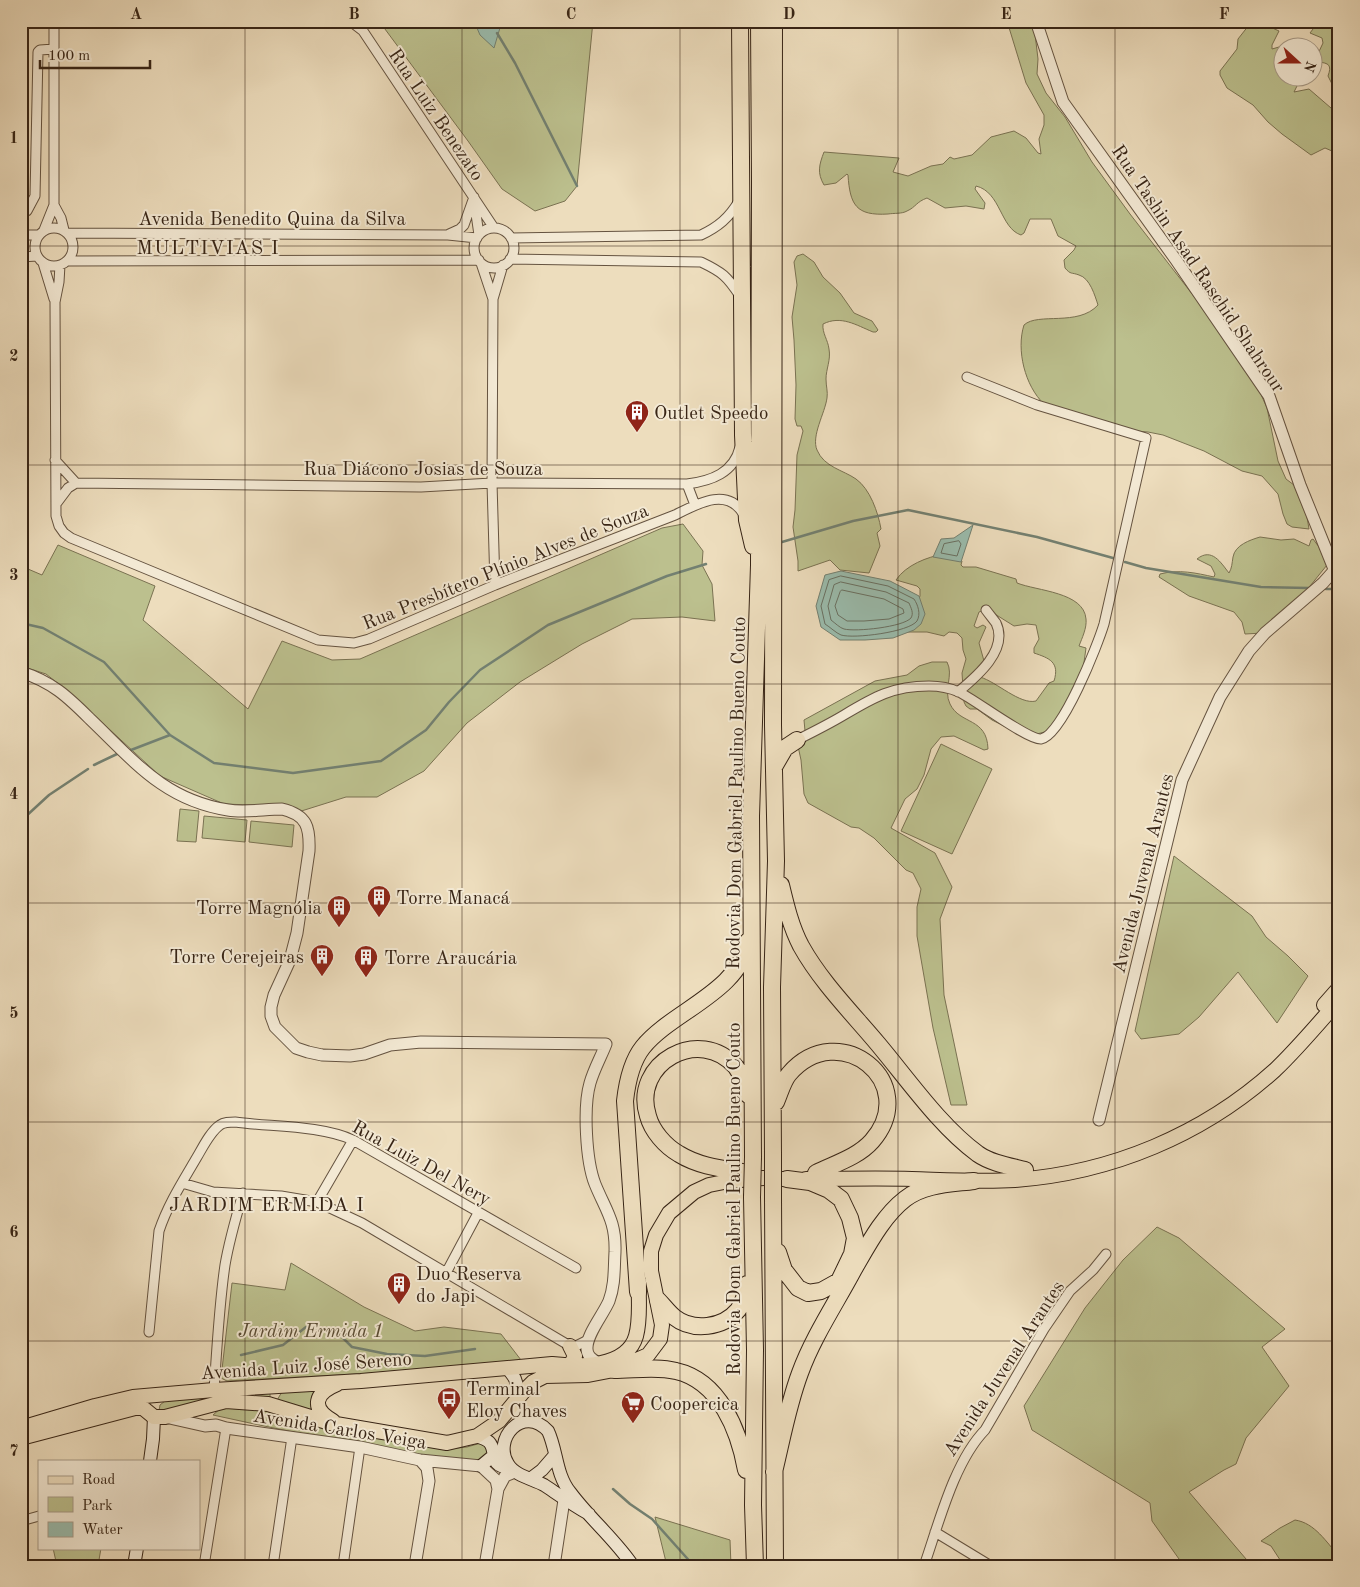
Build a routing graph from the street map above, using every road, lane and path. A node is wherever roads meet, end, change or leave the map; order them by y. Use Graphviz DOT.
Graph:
graph roads {
  1 [pos="54,21"];
  2 [pos="350,21"];
  3 [pos="740,21"];
  4 [pos="758,21"];
  5 [pos="774,21"];
  6 [pos="1036,21"];
  7 [pos="54,49"];
  8 [pos="742,183"];
  9 [pos="474,197"];
  10 [pos="54,205"];
  11 [pos="27,211"];
  12 [pos="494,228"];
  13 [pos="66,231"];
  14 [pos="41,232"];
  15 [pos="21,234"];
  16 [pos="448,235"];
  17 [pos="478,236"];
  18 [pos="511,238"];
  19 [pos="21,257"];
  20 [pos="40,260"];
  21 [pos="480,262"];
  22 [pos="507,262"];
  23 [pos="63,263"];
  24 [pos="741,298"];
  25 [pos="493,299"];
  26 [pos="55,302"];
  27 [pos="967,377"];
  28 [pos="743,435"];
  29 [pos="55,460"];
  30 [pos="76,482"];
  31 [pos="492,483"];
  32 [pos="687,484"];
  33 [pos="56,504"];
  34 [pos="695,505"];
  35 [pos="747,520"];
  36 [pos="759,565"];
  37 [pos="1336,567"];
  38 [pos="495,585"];
  39 [pos="986,610"];
  40 [pos="21,672"];
  41 [pos="958,692"];
  42 [pos="773,726"];
  43 [pos="797,740"];
  44 [pos="774,767"];
  45 [pos="776,862"];
  46 [pos="752,912"];
  47 [pos="1339,988"];
  48 [pos="1339,1000"];
  49 [pos="773,1109"];
  50 [pos="752,1112"];
  51 [pos="1099,1120"];
  52 [pos="353,1140"];
  53 [pos="1024,1170"];
  54 [pos="816,1173"];
  55 [pos="748,1174"];
  56 [pos="787,1179"];
  57 [pos="974,1181"];
  58 [pos="182,1183"];
  59 [pos="242,1193"];
  60 [pos="317,1202"];
  61 [pos="478,1212"];
  62 [pos="753,1239"];
  63 [pos="773,1239"];
  64 [pos="1106,1254"];
  65 [pos="576,1268"];
  66 [pos="446,1273"];
  67 [pos="638,1292"];
  68 [pos="658,1300"];
  69 [pos="149,1332"];
  70 [pos="588,1340"];
  71 [pos="570,1346"];
  72 [pos="598,1363"];
  73 [pos="570,1366"];
  74 [pos="508,1368"];
  75 [pos="614,1370"];
  76 [pos="345,1382"];
  77 [pos="272,1387"];
  78 [pos="214,1390"];
  79 [pos="156,1396"];
  80 [pos="515,1403"];
  81 [pos="268,1404"];
  82 [pos="204,1407"];
  83 [pos="96,1412"];
  84 [pos="159,1417"];
  85 [pos="526,1420"];
  86 [pos="345,1426"];
  87 [pos="221,1427"];
  88 [pos="21,1428"];
  89 [pos="478,1436"];
  90 [pos="292,1437"];
  91 [pos="21,1438"];
  92 [pos="360,1447"];
  93 [pos="555,1455"];
  94 [pos="493,1456"];
  95 [pos="150,1460"];
  96 [pos="420,1460"];
  97 [pos="446,1464"];
  98 [pos="481,1466"];
  99 [pos="513,1470"];
  100 [pos="774,1472"];
  101 [pos="530,1478"];
  102 [pos="429,1480"];
  103 [pos="498,1489"];
  104 [pos="564,1500"];
  105 [pos="753,1505"];
  106 [pos="589,1514"];
  107 [pos="38,1516"];
  108 [pos="21,1521"];
  109 [pos="935,1532"];
  110 [pos="137,1550"];
  111 [pos="134,1566"];
  112 [pos="204,1566"];
  113 [pos="273,1566"];
  114 [pos="343,1566"];
  115 [pos="415,1566"];
  116 [pos="485,1566"];
  117 [pos="554,1566"];
  118 [pos="633,1566"];
  119 [pos="755,1566"];
  120 [pos="774,1566"];
  121 [pos="924,1566"];
  122 [pos="991,1566"];
  1 -- 7 [label="street"];
  2 -- 9 [label="street, Rua Luiz Benezato"];
  3 -- 8 [label="highway"];
  4 -- 36 [label="highway, Rodovia Dom Gabriel Paulino Bueno Couto"];
  5 -- 42 [label="highway, Rodovia Dom Gabriel Paulino Bueno Couto"];
  6 -- 37 [label="street, Rua Tashin Asad Raschid Shahrour"];
  7 -- 10 [label="street"];
  7 -- 11 [label="street"];
  8 -- 18 [label="street"];
  8 -- 24 [label="highway"];
  9 -- 12 [label="street, Rua Luiz Benezato"];
  9 -- 16 [label="street"];
  9 -- 17 [label="street"];
  10 -- 13 [label="street"];
  10 -- 14 [label="street"];
  12 -- 17 [label="street"];
  12 -- 18 [label="street"];
  13 -- 14 [label="street"];
  13 -- 16 [label="street, Avenida Benedito Quina da Silva"];
  13 -- 23 [label="street"];
  14 -- 15 [label="street"];
  14 -- 20 [label="street"];
  16 -- 17 [label="street, Avenida Benedito Quina da Silva"];
  17 -- 21 [label="street"];
  18 -- 22 [label="street"];
  19 -- 20 [label="street"];
  20 -- 23 [label="street"];
  20 -- 26 [label="street"];
  21 -- 22 [label="street"];
  21 -- 23 [label="street"];
  21 -- 25 [label="street"];
  22 -- 24 [label="street"];
  22 -- 25 [label="street"];
  23 -- 26 [label="street"];
  24 -- 28 [label="highway"];
  25 -- 31 [label="street"];
  26 -- 29 [label="street, Rua Presbítero Plínio Alves de Souza"];
  27 -- 41 [label="street"];
  28 -- 32 [label="street, Rua Diácono Josias de Souza"];
  28 -- 35 [label="highway"];
  29 -- 30 [label="street"];
  29 -- 33 [label="street, Rua Presbítero Plínio Alves de Souza"];
  30 -- 31 [label="street, Rua Diácono Josias de Souza"];
  30 -- 33 [label="street"];
  31 -- 32 [label="street, Rua Diácono Josias de Souza"];
  31 -- 38 [label="street"];
  32 -- 34 [label="street"];
  33 -- 38 [label="street, Rua Presbítero Plínio Alves de Souza"];
  34 -- 35 [label="street, Rua Presbítero Plínio Alves de Souza"];
  34 -- 38 [label="street, Rua Presbítero Plínio Alves de Souza"];
  35 -- 36 [label="highway"];
  36 -- 46 [label="highway, Rodovia Dom Gabriel Paulino Bueno Couto"];
  37 -- 51 [label="street, Avenida Juvenal Arantes"];
  39 -- 41 [label="street"];
  40 -- 70 [label="street"];
  41 -- 43 [label="street"];
  42 -- 43 [label="highway"];
  42 -- 44 [label="highway, Rodovia Dom Gabriel Paulino Bueno Couto"];
  43 -- 44 [label="highway"];
  44 -- 45 [label="highway, Rodovia Dom Gabriel Paulino Bueno Couto"];
  45 -- 49 [label="highway, Rodovia Dom Gabriel Paulino Bueno Couto"];
  45 -- 53 [label="highway"];
  46 -- 50 [label="highway, Rodovia Dom Gabriel Paulino Bueno Couto"];
  46 -- 67 [label="highway"];
  47 -- 53 [label="main road, Avenida Luiz José Sereno"];
  48 -- 57 [label="main road, Avenida Luiz José Sereno"];
  49 -- 54 [label="highway"];
  49 -- 63 [label="highway, Rodovia Dom Gabriel Paulino Bueno Couto, bridge"];
  50 -- 55 [label="highway"];
  50 -- 62 [label="highway, Rodovia Dom Gabriel Paulino Bueno Couto, bridge"];
  52 -- 58 [label="street, Rua Luiz Del Nery"];
  52 -- 60 [label="street"];
  52 -- 61 [label="street, Rua Luiz Del Nery"];
  53 -- 54 [label="main road, Avenida Luiz José Sereno"];
  54 -- 55 [label="main road, Avenida Luiz José Sereno"];
  55 -- 67 [label="main road, Avenida Luiz José Sereno"];
  56 -- 57 [label="main road, Avenida Luiz José Sereno"];
  56 -- 63 [label="highway"];
  56 -- 68 [label="main road, Avenida Luiz José Sereno"];
  57 -- 100 [label="highway"];
  58 -- 59 [label="street"];
  58 -- 69 [label="street, Rua Luiz Del Nery"];
  59 -- 60 [label="street"];
  59 -- 78 [label="street"];
  60 -- 66 [label="street"];
  61 -- 65 [label="street, Rua Luiz Del Nery"];
  61 -- 66 [label="street"];
  62 -- 68 [label="highway"];
  62 -- 105 [label="highway, Rodovia Dom Gabriel Paulino Bueno Couto"];
  63 -- 100 [label="highway, Rodovia Dom Gabriel Paulino Bueno Couto"];
  64 -- 109 [label="street, Avenida Juvenal Arantes"];
  66 -- 71 [label="street"];
  67 -- 72 [label="main road, Avenida Luiz José Sereno"];
  68 -- 75 [label="main road, Avenida Luiz José Sereno"];
  70 -- 71 [label="street"];
  70 -- 72 [label="street"];
  71 -- 73 [label="main road"];
  72 -- 73 [label="main road, Avenida Luiz José Sereno"];
  73 -- 74 [label="main road, Avenida Luiz José Sereno"];
  74 -- 76 [label="main road, Avenida Luiz José Sereno"];
  74 -- 80 [label="main road"];
  75 -- 80 [label="main road, Avenida Luiz José Sereno"];
  75 -- 105 [label="highway"];
  76 -- 77 [label="main road, Avenida Luiz José Sereno"];
  76 -- 86 [label="main road"];
  77 -- 78 [label="main road, Avenida Luiz José Sereno"];
  77 -- 81 [label="main road"];
  78 -- 79 [label="main road, Avenida Luiz José Sereno"];
  79 -- 83 [label="main road, Avenida Luiz José Sereno"];
  79 -- 84 [label="main road"];
  80 -- 85 [label="main road"];
  80 -- 89 [label="main road, Avenida Luiz José Sereno"];
  81 -- 82 [label="main road, Avenida Luiz José Sereno"];
  81 -- 86 [label="main road, Avenida Luiz José Sereno"];
  82 -- 84 [label="main road, Avenida Luiz José Sereno"];
  82 -- 87 [label="street"];
  83 -- 84 [label="main road, Avenida Luiz José Sereno"];
  83 -- 88 [label="main road, Avenida Luiz José Sereno"];
  83 -- 91 [label="main road, Avenida Luiz José Sereno"];
  84 -- 87 [label="street, Avenida Carlos Veiga"];
  84 -- 95 [label="main road"];
  85 -- 93 [label="main road"];
  85 -- 99 [label="main road"];
  86 -- 89 [label="main road, Avenida Luiz José Sereno"];
  87 -- 90 [label="street, Avenida Carlos Veiga"];
  87 -- 112 [label="street"];
  89 -- 94 [label="main road"];
  90 -- 92 [label="street, Avenida Carlos Veiga"];
  90 -- 113 [label="street"];
  92 -- 96 [label="street, Avenida Carlos Veiga"];
  92 -- 114 [label="street"];
  93 -- 101 [label="main road"];
  93 -- 106 [label="main road"];
  94 -- 98 [label="main road"];
  94 -- 99 [label="main road"];
  96 -- 97 [label="street, Avenida Carlos Veiga"];
  96 -- 102 [label="street"];
  97 -- 98 [label="street, Avenida Carlos Veiga"];
  97 -- 102 [label="street"];
  98 -- 103 [label="street"];
  99 -- 101 [label="main road"];
  99 -- 103 [label="street"];
  100 -- 120 [label="highway, Rodovia Dom Gabriel Paulino Bueno Couto"];
  101 -- 104 [label="main road"];
  102 -- 115 [label="street"];
  103 -- 116 [label="street"];
  104 -- 106 [label="main road"];
  104 -- 117 [label="street"];
  105 -- 119 [label="highway, Rodovia Dom Gabriel Paulino Bueno Couto"];
  106 -- 118 [label="main road"];
  107 -- 108 [label="street"];
  109 -- 121 [label="street, Avenida Juvenal Arantes"];
  109 -- 122 [label="street"];
  110 -- 111 [label="main road"];
}
